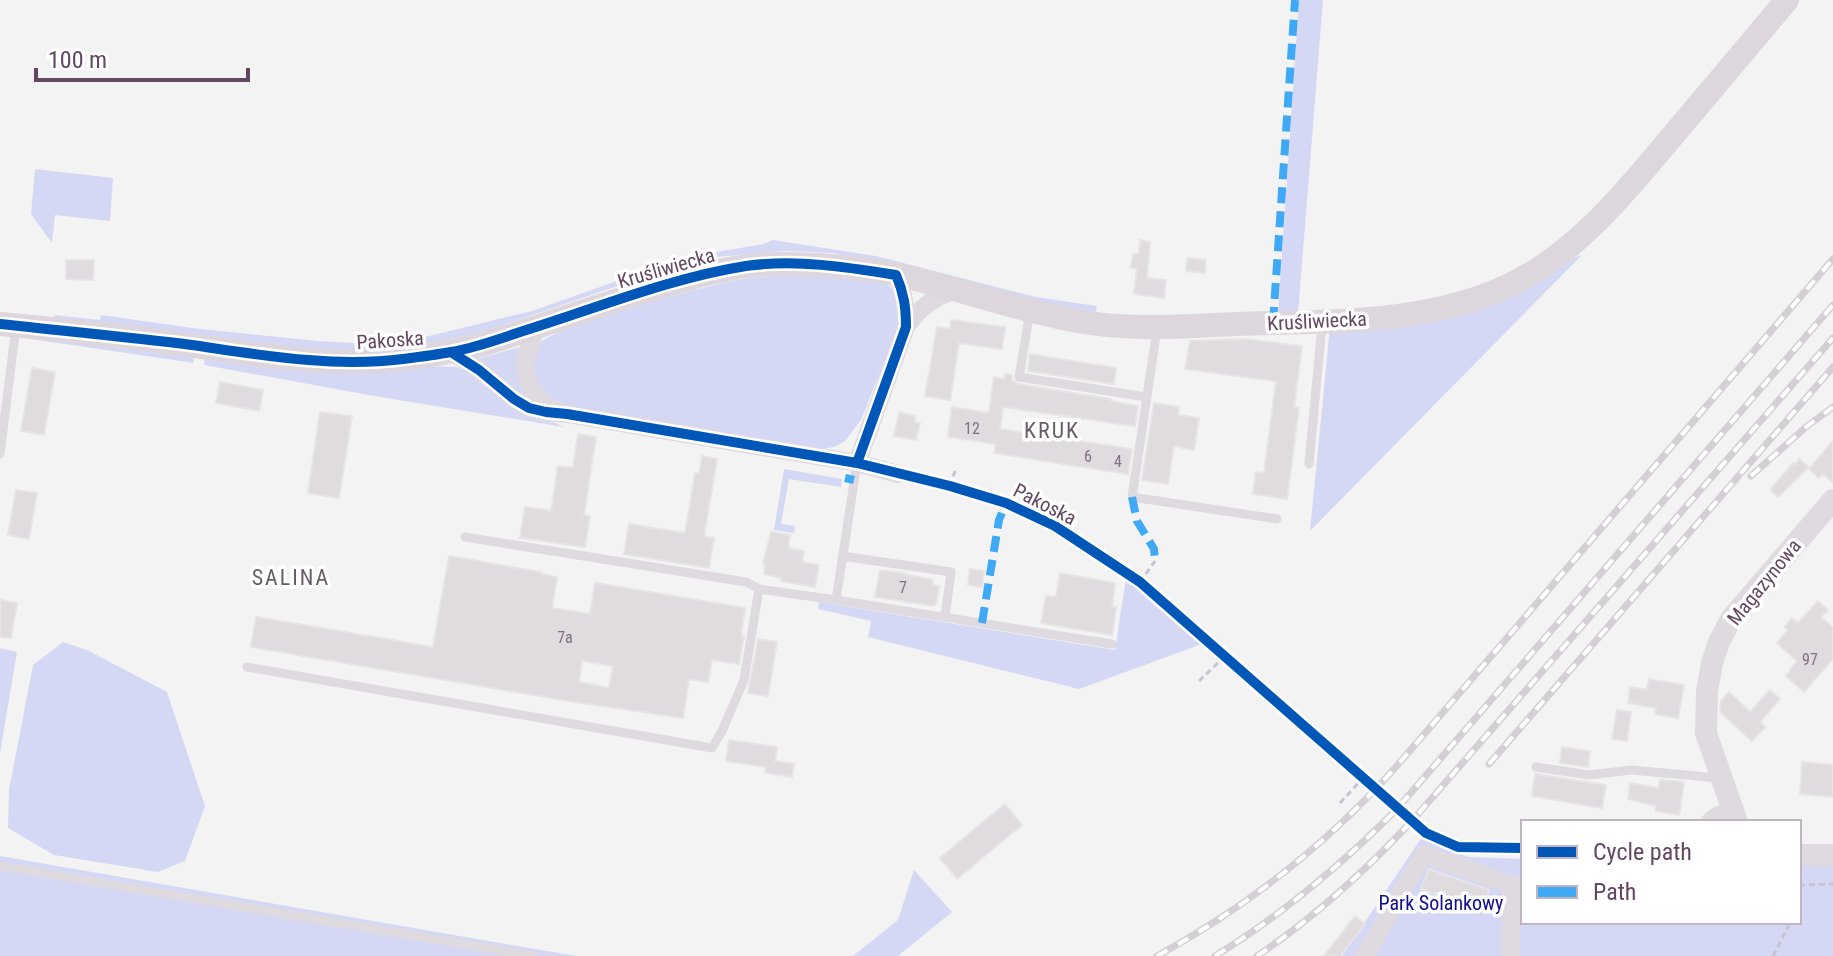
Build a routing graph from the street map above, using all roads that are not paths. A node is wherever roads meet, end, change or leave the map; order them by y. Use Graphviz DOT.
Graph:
graph roads {
  1 [pos="1787,0"];
  2 [pos="896,275"];
  3 [pos="955,290"];
  4 [pos="1030,311"];
  5 [pos="1322,321"];
  6 [pos="8,325"];
  7 [pos="537,327"];
  8 [pos="906,327"];
  9 [pos="1157,328"];
  10 [pos="451,352"];
  11 [pos="1146,397"];
  12 [pos="567,414"];
  13 [pos="0,454"];
  14 [pos="857,463"];
  15 [pos="1309,464"];
  16 [pos="898,474"];
  17 [pos="1833,500"];
  18 [pos="1277,519"];
  19 [pos="465,537"];
  20 [pos="842,556"];
  21 [pos="759,589"];
  22 [pos="836,600"];
  23 [pos="945,617"];
  24 [pos="1112,644"];
  25 [pos="247,667"];
  26 [pos="1536,767"];
  27 [pos="1722,779"];
  28 [pos="1735,817"];
  29 [pos="1715,820"];
  30 [pos="1801,855"];
  31 [pos="1833,855"];
  32 [pos="0,866"];
  33 [pos="1517,885"];
  34 [pos="534,956"];
  35 [pos="1365,956"];
  36 [pos="1511,956"];
  1 -- 5 [label="main road, Kruśliwiecka"];
  2 -- 3 [label="main road, Kruśliwiecka"];
  2 -- 7 [label="main road, Kruśliwiecka"];
  2 -- 8 [label="street"];
  3 -- 4 [label="main road, Kruśliwiecka"];
  3 -- 8 [label="street"];
  4 -- 9 [label="main road, Kruśliwiecka"];
  4 -- 11 [label="lane"];
  5 -- 9 [label="main road, Kruśliwiecka"];
  5 -- 15 [label="lane"];
  6 -- 10 [label="main road, Pakoska"];
  6 -- 13 [label="lane"];
  7 -- 10 [label="main road, Kruśliwiecka"];
  7 -- 12 [label="street, Pakoska"];
  8 -- 14 [label="street"];
  9 -- 11 [label="lane"];
  10 -- 12 [label="street, Pakoska"];
  11 -- 18 [label="lane"];
  12 -- 14 [label="street, Pakoska"];
  14 -- 16 [label="street, Pakoska"];
  14 -- 20 [label="lane"];
  17 -- 27 [label="street, Magazynowa"];
  19 -- 21 [label="lane"];
  20 -- 22 [label="lane"];
  20 -- 23 [label="lane"];
  21 -- 22 [label="lane"];
  21 -- 25 [label="lane"];
  22 -- 23 [label="lane"];
  23 -- 24 [label="lane"];
  26 -- 27 [label="lane"];
  27 -- 28 [label="street, Magazynowa"];
  28 -- 29 [label="street, Magazynowa"];
  30 -- 31 [label="street"];
  32 -- 34 [label="lane"];
  33 -- 35 [label="street"];
  33 -- 36 [label="street"];
}
